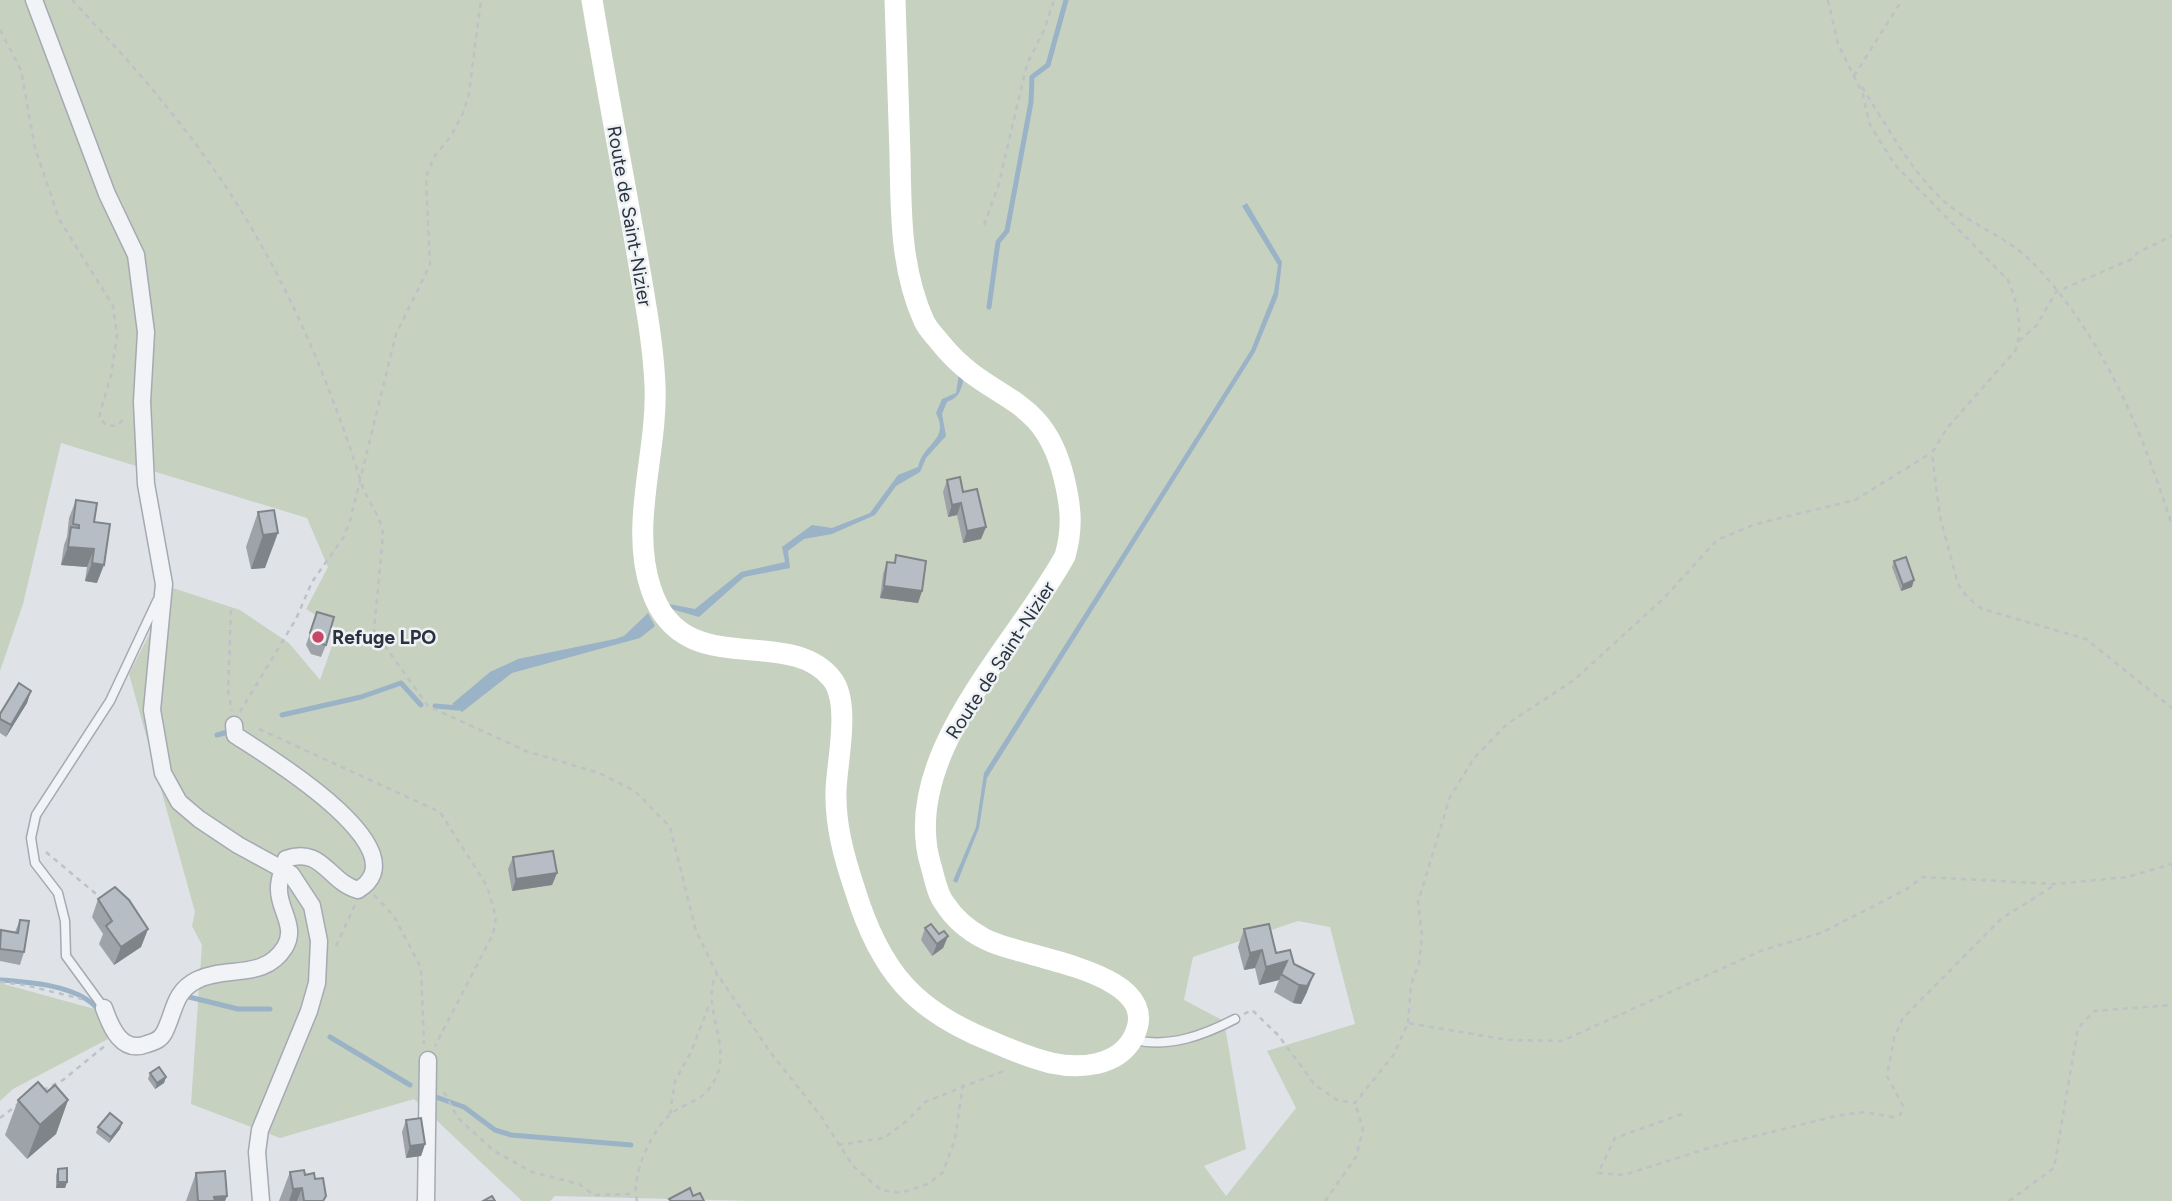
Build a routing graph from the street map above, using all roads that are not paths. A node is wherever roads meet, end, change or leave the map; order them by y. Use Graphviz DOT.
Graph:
graph roads {
  1 [pos="34,0"];
  2 [pos="592,0"];
  3 [pos="895,0"];
  4 [pos="164,584"];
  5 [pos="234,725"];
  6 [pos="283,871"];
  7 [pos="104,1009"];
  8 [pos="1235,1019"];
  9 [pos="1132,1040"];
  10 [pos="428,1060"];
  11 [pos="426,1181"];
  12 [pos="261,1201"];
  13 [pos="426,1201"];
  14 [pos="440,1201"];
  1 -- 4 [label="street"];
  2 -- 9 [label="main road, Route de Saint-Nizier"];
  3 -- 9 [label="main road, Route de Saint-Nizier"];
  4 -- 6 [label="street"];
  4 -- 7 [label="lane"];
  5 -- 6 [label="street"];
  6 -- 7 [label="street"];
  6 -- 12 [label="street"];
  8 -- 9 [label="lane"];
  10 -- 11 [label="street"];
  11 -- 13 [label="street"];
  11 -- 14 [label="street"];
}
